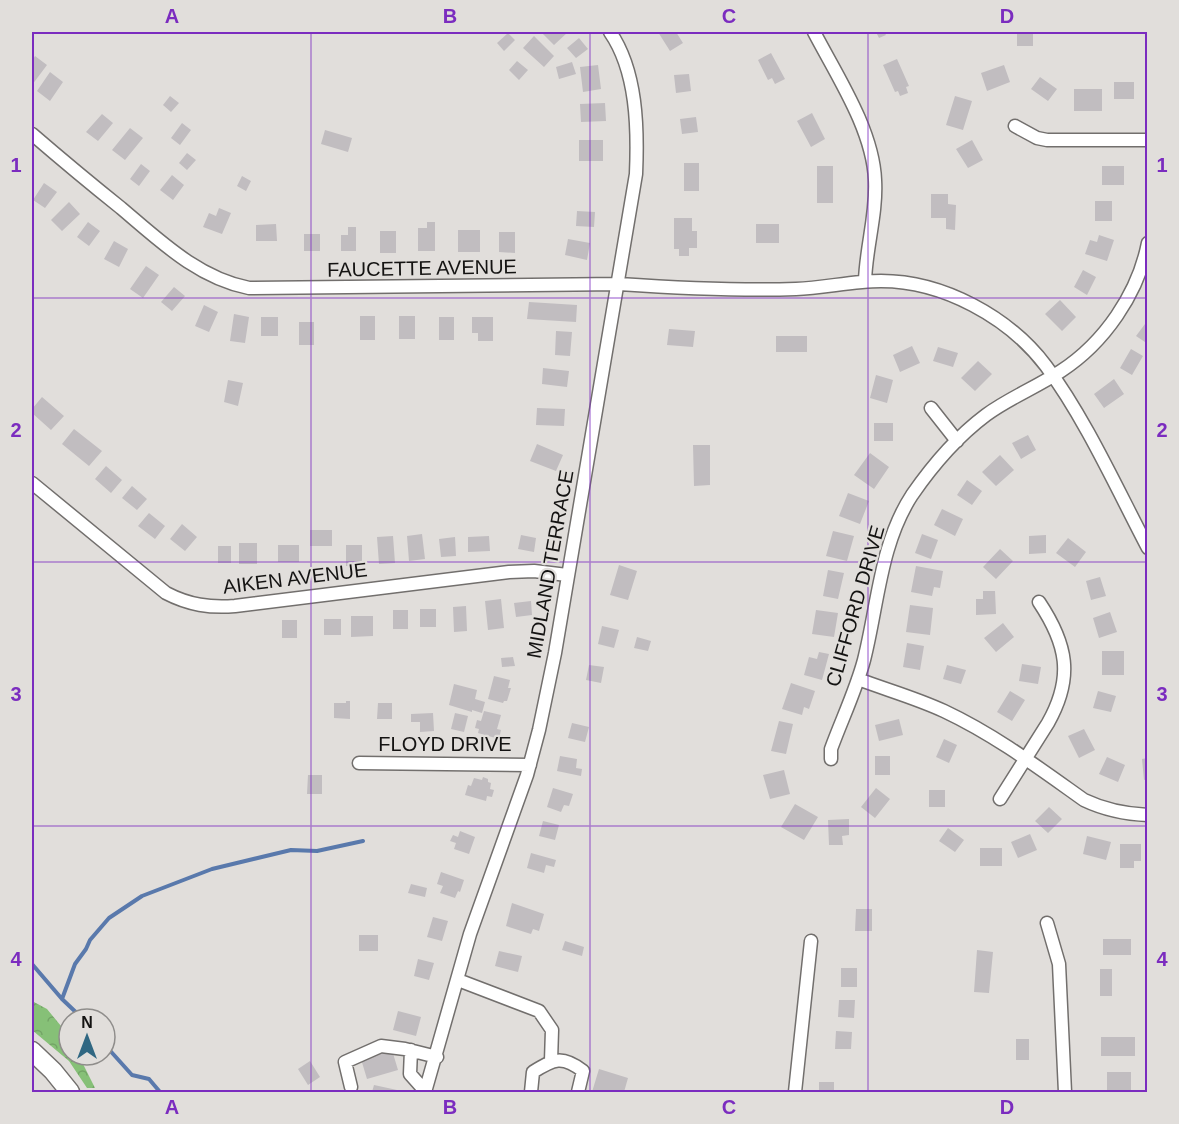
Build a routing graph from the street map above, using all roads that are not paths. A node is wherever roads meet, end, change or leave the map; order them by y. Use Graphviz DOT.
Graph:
graph roads {
  1 [pos="610,32"];
  2 [pos="814,32"];
  3 [pos="1015,126"];
  4 [pos="32,134"];
  5 [pos="1148,140"];
  6 [pos="1148,243"];
  7 [pos="865,281"];
  8 [pos="619,284"];
  9 [pos="1053,376"];
  10 [pos="932,408"];
  11 [pos="957,441"];
  12 [pos="32,483"];
  13 [pos="1148,548"];
  14 [pos="567,575"];
  15 [pos="1039,602"];
  16 [pos="858,679"];
  17 [pos="1025,758"];
  18 [pos="831,759"];
  19 [pos="359,763"];
  20 [pos="530,765"];
  21 [pos="1000,799"];
  22 [pos="1148,815"];
  23 [pos="1047,923"];
  24 [pos="811,941"];
  25 [pos="458,980"];
  26 [pos="411,1050"];
  27 [pos="32,1051"];
  28 [pos="437,1057"];
  29 [pos="551,1061"];
  30 [pos="351,1087"];
  31 [pos="70,1092"];
  32 [pos="426,1092"];
  33 [pos="531,1092"];
  34 [pos="578,1092"];
  35 [pos="795,1092"];
  36 [pos="1065,1092"];
  1 -- 8 [label="street, MIDLAND TERRACE"];
  2 -- 7 [label="street"];
  3 -- 5 [label="street"];
  4 -- 8 [label="street, FAUCETTE AVENUE"];
  6 -- 9 [label="street, CLIFFORD DRIVE"];
  7 -- 8 [label="street, FAUCETTE AVENUE"];
  7 -- 9 [label="street"];
  8 -- 14 [label="street, MIDLAND TERRACE"];
  9 -- 11 [label="street, CLIFFORD DRIVE"];
  9 -- 13 [label="street"];
  10 -- 11 [label="street"];
  11 -- 16 [label="street, CLIFFORD DRIVE"];
  12 -- 14 [label="street, AIKEN AVENUE"];
  14 -- 20 [label="street, MIDLAND TERRACE"];
  15 -- 17 [label="street"];
  16 -- 17 [label="street"];
  16 -- 18 [label="street, CLIFFORD DRIVE"];
  17 -- 21 [label="street"];
  17 -- 22 [label="street"];
  19 -- 20 [label="street, FLOYD DRIVE"];
  20 -- 25 [label="street, MIDLAND TERRACE"];
  23 -- 36 [label="street"];
  24 -- 35 [label="street"];
  25 -- 28 [label="street, MIDLAND TERRACE"];
  25 -- 29 [label="street"];
  26 -- 28 [label="street"];
  26 -- 30 [label="street"];
  26 -- 32 [label="street"];
  27 -- 31 [label="highway"];
  28 -- 32 [label="street, MIDLAND TERRACE"];
  29 -- 33 [label="street"];
  29 -- 34 [label="street"];
}
